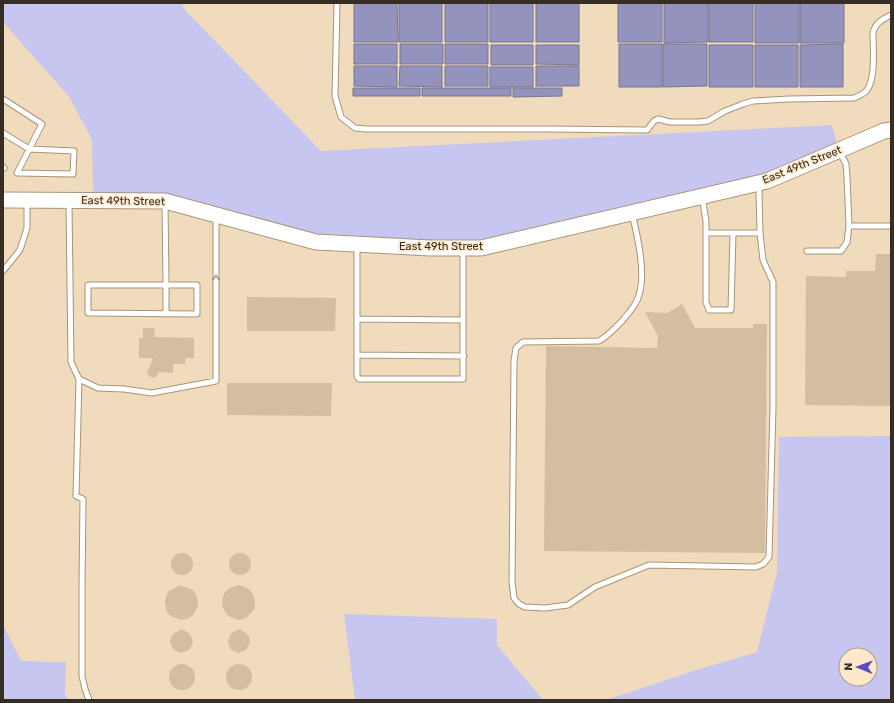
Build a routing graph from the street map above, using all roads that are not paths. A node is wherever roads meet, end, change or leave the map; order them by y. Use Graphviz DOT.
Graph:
graph roads {
  1 [pos="336,3"];
  2 [pos="891,15"];
  3 [pos="3,99"];
  4 [pos="891,130"];
  5 [pos="3,134"];
  6 [pos="29,149"];
  7 [pos="839,150"];
  8 [pos="757,183"];
  9 [pos="701,196"];
  10 [pos="3,200"];
  11 [pos="27,200"];
  12 [pos="69,200"];
  13 [pos="165,201"];
  14 [pos="632,212"];
  15 [pos="216,215"];
  16 [pos="849,226"];
  17 [pos="891,226"];
  18 [pos="706,233"];
  19 [pos="733,233"];
  20 [pos="760,233"];
  21 [pos="357,244"];
  22 [pos="463,248"];
  23 [pos="807,251"];
  24 [pos="3,271"];
  25 [pos="166,285"];
  26 [pos="166,314"];
  27 [pos="357,319"];
  28 [pos="464,320"];
  29 [pos="357,355"];
  30 [pos="464,356"];
  31 [pos="78,379"];
  32 [pos="89,700"];
  1 -- 2 [label="lane"];
  3 -- 6 [label="lane"];
  4 -- 7 [label="street, East 49th Street"];
  5 -- 6 [label="lane"];
  6 -- 6 [label="lane"];
  7 -- 8 [label="street, East 49th Street"];
  7 -- 16 [label="lane"];
  8 -- 9 [label="street, East 49th Street"];
  8 -- 20 [label="lane"];
  9 -- 14 [label="street, East 49th Street"];
  9 -- 18 [label="lane"];
  10 -- 11 [label="street, East 49th Street"];
  11 -- 12 [label="street, East 49th Street"];
  11 -- 24 [label="lane"];
  12 -- 13 [label="street, East 49th Street"];
  12 -- 31 [label="lane"];
  13 -- 15 [label="street, East 49th Street"];
  13 -- 25 [label="lane"];
  14 -- 20 [label="lane"];
  14 -- 22 [label="street, East 49th Street"];
  15 -- 21 [label="street, East 49th Street"];
  31 -- 15 [label="lane, one-way"];
  16 -- 17 [label="lane"];
  16 -- 23 [label="lane"];
  18 -- 19 [label="lane"];
  18 -- 19 [label="lane"];
  19 -- 20 [label="lane"];
  21 -- 22 [label="street, East 49th Street"];
  21 -- 27 [label="lane"];
  22 -- 28 [label="lane"];
  25 -- 26 [label="lane"];
  25 -- 26 [label="lane"];
  25 -- 26 [label="lane"];
  27 -- 28 [label="lane"];
  27 -- 29 [label="lane"];
  28 -- 30 [label="lane"];
  29 -- 30 [label="lane"];
  29 -- 30 [label="lane"];
  31 -- 32 [label="lane"];
}
